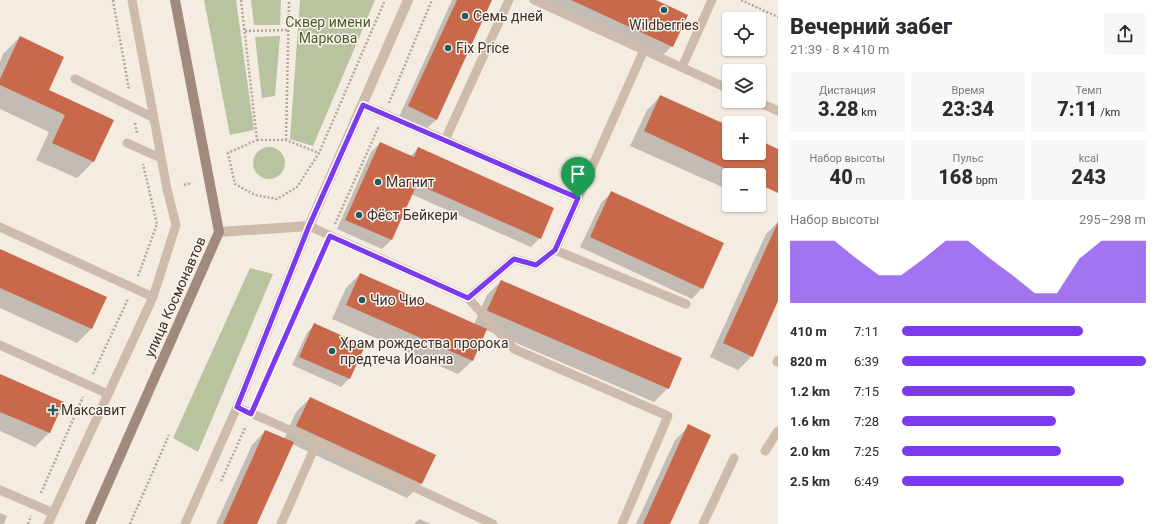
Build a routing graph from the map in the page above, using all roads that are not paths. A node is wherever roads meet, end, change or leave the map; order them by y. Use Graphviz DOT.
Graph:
graph roads {
  1 [pos="132,0"];
  2 [pos="175,0"];
  3 [pos="408,0"];
  4 [pos="509,0"];
  5 [pos="534,0"];
  6 [pos="712,0"];
  7 [pos="644,50"];
  8 [pos="682,67"];
  9 [pos="75,79"];
  10 [pos="722,86"];
  11 [pos="363,105"];
  12 [pos="766,106"];
  13 [pos="778,111"];
  14 [pos="154,118"];
  15 [pos="444,140"];
  16 [pos="127,143"];
  17 [pos="162,158"];
  18 [pos="578,198"];
  19 [pos="309,226"];
  20 [pos="0,227"];
  21 [pos="219,232"];
  22 [pos="555,250"];
  23 [pos="153,297"];
  24 [pos="468,298"];
  25 [pos="686,304"];
  26 [pos="0,345"];
  27 [pos="108,394"];
  28 [pos="237,407"];
  29 [pos="778,431"];
  30 [pos="317,442"];
  31 [pos="765,451"];
  32 [pos="734,458"];
  33 [pos="0,490"];
  34 [pos="53,513"];
  35 [pos="48,524"];
  36 [pos="90,524"];
  37 [pos="185,524"];
  38 [pos="281,524"];
  39 [pos="493,524"];
  40 [pos="622,524"];
  41 [pos="703,524"];
  1 -- 14 [label="lane"];
  2 -- 21 [label="main road, улица Космонавтов"];
  3 -- 11 [label="street"];
  4 -- 15 [label="lane"];
  5 -- 7 [label="lane"];
  6 -- 8 [label="lane"];
  7 -- 8 [label="lane"];
  7 -- 18 [label="lane"];
  8 -- 10 [label="lane"];
  9 -- 14 [label="lane"];
  11 -- 15 [label="lane"];
  11 -- 19 [label="street"];
  12 -- 13 [label="lane"];
  14 -- 17 [label="lane"];
  15 -- 18 [label="lane"];
  16 -- 17 [label="lane"];
  17 -- 23 [label="lane"];
  18 -- 22 [label="lane"];
  19 -- 21 [label="street"];
  19 -- 24 [label="lane"];
  19 -- 28 [label="lane"];
  20 -- 23 [label="lane"];
  21 -- 36 [label="main road, улица Космонавтов"];
  22 -- 24 [label="lane"];
  22 -- 25 [label="lane"];
  23 -- 27 [label="lane"];
  24 -- 40 [label="lane"];
  26 -- 27 [label="lane"];
  27 -- 34 [label="lane"];
  28 -- 30 [label="lane"];
  28 -- 37 [label="lane"];
  29 -- 31 [label="lane"];
  30 -- 38 [label="lane"];
  30 -- 39 [label="lane"];
  32 -- 41 [label="lane"];
  33 -- 34 [label="lane"];
  34 -- 35 [label="lane"];
}
